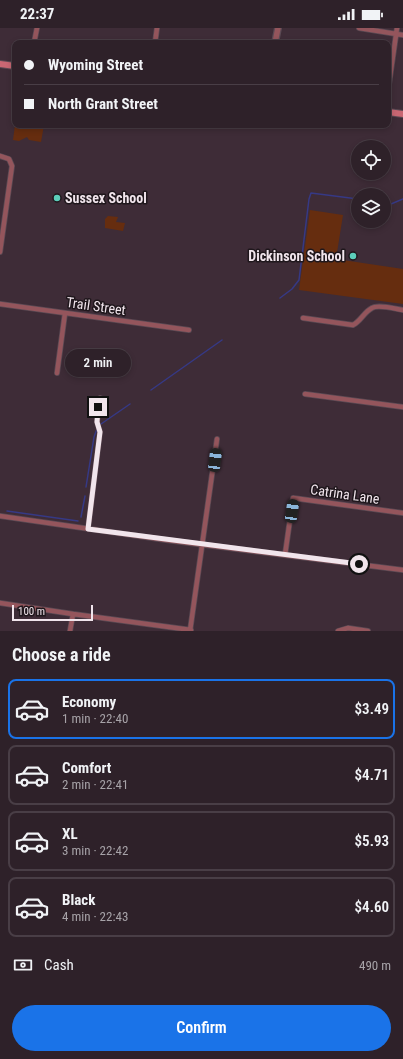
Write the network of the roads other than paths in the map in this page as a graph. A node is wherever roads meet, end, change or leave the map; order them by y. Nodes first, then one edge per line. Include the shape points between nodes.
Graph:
1 (37, 28) edge
2 (157, 28) edge
3 (278, 28) edge
4 (359, 28) edge
5 (397, 28) edge
6 (397, 34) junction
7 (403, 35) edge
8 (35, 40) edge
9 (155, 40) edge
10 (276, 40) edge
11 (0, 64) edge
12 (12, 66) edge
13 (391, 72) edge
14 (391, 112) edge
15 (403, 114) edge
16 (0, 156) edge
17 (0, 252) edge
18 (0, 304) edge
19 (403, 310) edge
20 (65, 313) junction
21 (303, 318) dead end
22 (189, 330) dead end
23 (57, 373) dead end
24 (306, 394) dead end
25 (100, 398) dead end
26 (403, 407) edge
27 (217, 439) dead end
28 (403, 513) edge
29 (0, 516) edge
30 (88, 529) junction
31 (203, 545) junction
32 (285, 555) junction
33 (403, 570) edge
34 (0, 603) edge
35 (72, 614) junction
36 (190, 630) edge
37 (70, 631) edge
38 (338, 631) edge
39 (368, 631) edge

1 - 8 street
2 - 9 street
3 - 10 street
4 - 6 street
5 - 6 street
6 - 7 street
6 - 13 street
11 - 12 main road
14 - 15 main road
16 - 17 street via 8,159 12,166
18 - 20 street, Trail Street
19 - 21 street via 378,306 372,308 353,325
20 - 22 street, Trail Street
20 - 23 street
24 - 26 street
25 - 30 street via 97,422 100,432
27 - 31 street
28 - 32 street, Catrina Lane via 293,498
29 - 30 street
30 - 31 street
31 - 32 street
31 - 36 street
32 - 33 street
34 - 35 street
35 - 36 street
35 - 37 street
38 - 39 street via 348,628

